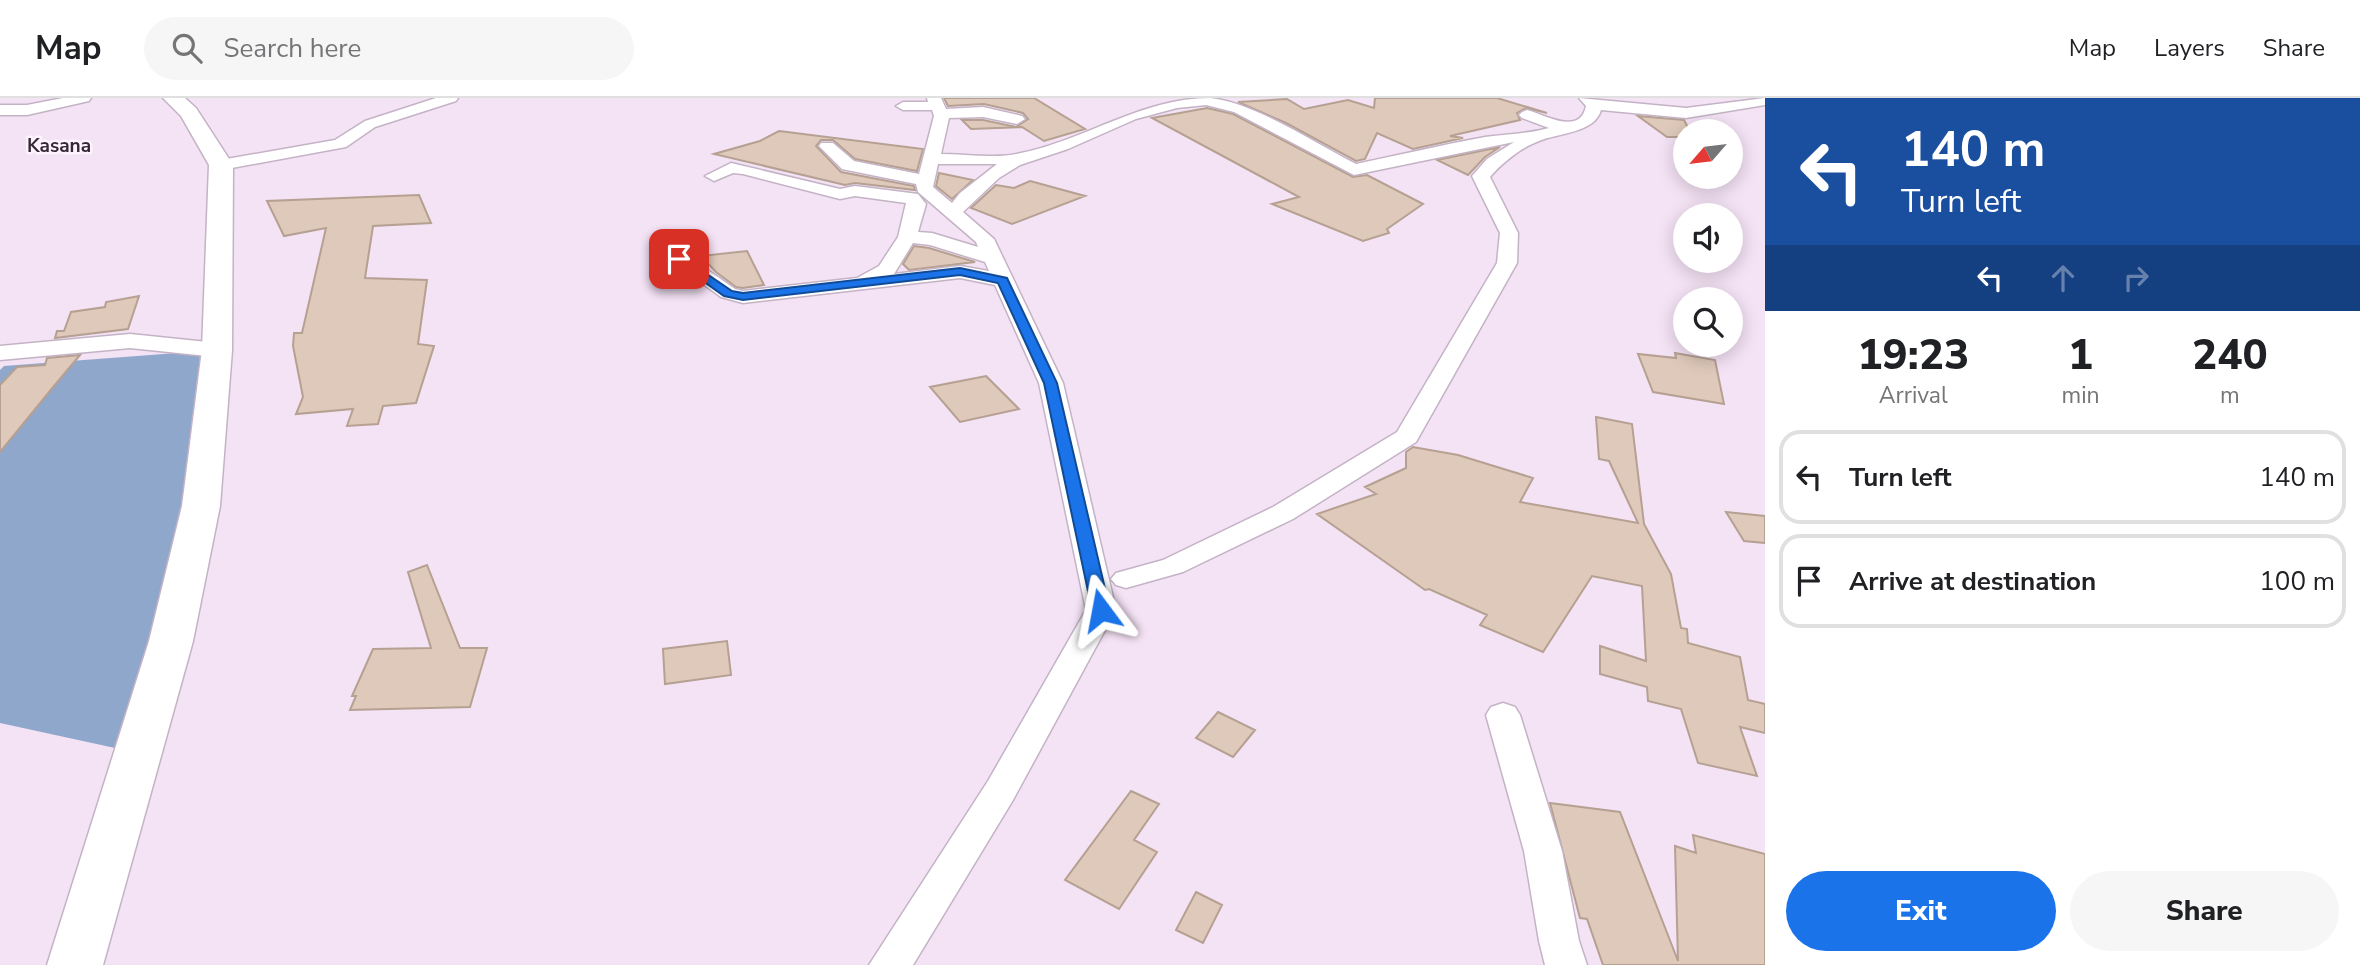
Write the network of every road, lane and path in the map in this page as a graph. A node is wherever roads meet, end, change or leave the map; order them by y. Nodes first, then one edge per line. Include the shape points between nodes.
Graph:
1 (84, 98) edge
2 (172, 98) edge
3 (451, 98) edge
4 (1590, 101) edge
5 (1765, 101) edge
6 (903, 106) dead end
7 (938, 106) edge
8 (0, 110) edge
9 (1020, 115) dead end
10 (1529, 129) junction
11 (808, 146) dead end
12 (1023, 159) junction
13 (221, 165) junction
14 (714, 176) dead end
15 (922, 182) junction
16 (953, 213) junction
17 (907, 237) junction
18 (679, 259) dead end
19 (998, 269) junction
20 (864, 282) junction
21 (217, 350) junction
22 (0, 353) edge
23 (1126, 579) dead end
24 (1503, 715) dead end
25 (75, 965) edge
26 (890, 965) edge
27 (1566, 965) edge

1 - 8 street via 27,110
2 - 13 main road via 189,112
3 - 13 street via 370,124 340,144
4 - 5 street via 1686,113
4 - 10 street via 1592,115 1583,123
6 - 7 street
7 - 9 street
7 - 15 street
10 - 12 street via 1514,137 1354,170 1238,109 1206,101 1154,108
10 - 23 street via 1481,176 1509,233 1507,263 1407,436 1283,513 1173,566
11 - 15 street via 830,148 848,165
12 - 15 street
12 - 16 street via 993,174
13 - 21 main road
14 - 15 street via 731,168 743,169 840,194
15 - 16 street
15 - 17 street via 912,198 917,204
16 - 19 street via 984,239
17 - 19 street via 932,239
17 - 20 street via 886,270
18 - 20 street via 728,293 743,297
19 - 20 street
19 - 26 street via 1051,383 1101,610 945,885
21 - 22 street via 130,341
21 - 25 main road via 201,506 171,640
24 - 27 street via 1543,851

